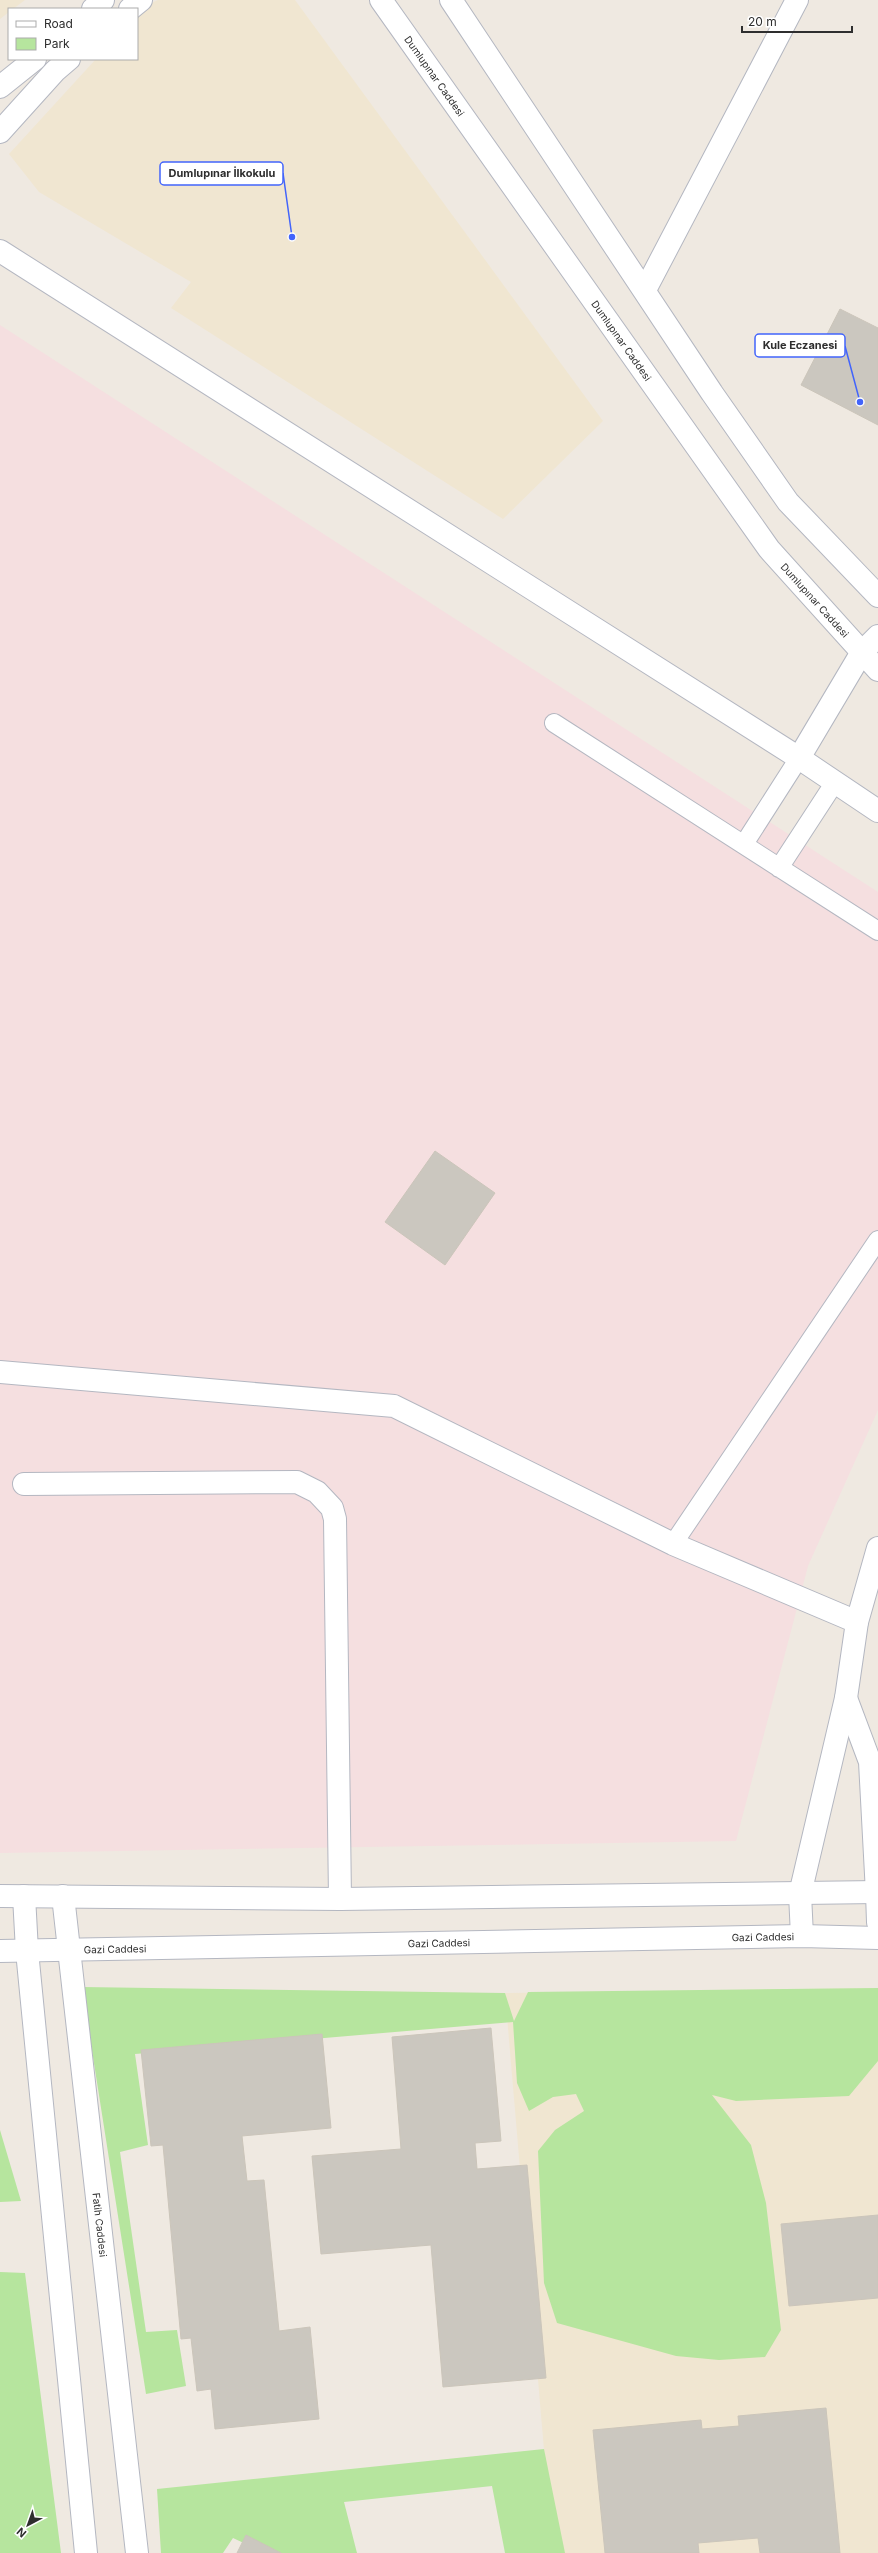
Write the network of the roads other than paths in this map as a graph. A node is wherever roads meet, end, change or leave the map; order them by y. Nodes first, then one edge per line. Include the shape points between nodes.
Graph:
1 (103, 0) edge
2 (141, 0) edge
3 (381, 0) edge
4 (451, 0) edge
5 (797, 0) edge
6 (94, 8) edge
7 (131, 8) edge
8 (34, 60) edge
9 (68, 60) edge
10 (0, 87) edge
11 (0, 132) edge
12 (0, 251) edge
13 (645, 290) junction
14 (878, 596) edge
15 (878, 636) edge
16 (862, 652) junction
17 (878, 670) edge
18 (554, 723) dead end
19 (799, 758) junction
20 (836, 782) junction
21 (878, 811) edge
22 (744, 844) junction
23 (779, 868) junction
24 (878, 931) edge
25 (878, 1240) edge
26 (0, 1372) edge
27 (24, 1484) dead end
28 (673, 1544) junction
29 (878, 1548) edge
30 (857, 1622) junction
31 (846, 1698) junction
32 (874, 1768) edge
33 (878, 1892) edge
34 (800, 1894) junction
35 (0, 1896) edge
36 (24, 1896) junction
37 (63, 1896) junction
38 (340, 1899) junction
39 (878, 1922) edge
40 (802, 1936) junction
41 (878, 1938) edge
42 (0, 1951) edge
43 (27, 1951) junction
44 (68, 1951) junction
45 (86, 2553) edge
46 (137, 2553) edge

1 - 6 street
2 - 7 street
3 - 16 street, Dumlupınar Caddesi via 769,549
4 - 13 street
5 - 13 street
8 - 10 street
9 - 11 street via 55,70
12 - 19 street
13 - 14 street via 712,393 788,502
15 - 16 street
16 - 17 street, Dumlupınar Caddesi
16 - 19 street
18 - 22 lane
19 - 20 street
19 - 22 lane
20 - 21 street
20 - 23 lane
22 - 23 lane
23 - 24 lane
25 - 28 lane
26 - 28 street via 394,1406
27 - 38 street via 297,1482 312,1489 325,1500 335,1519 338,1584
28 - 30 street
29 - 30 street
30 - 31 street
31 - 32 street
31 - 34 street
32 - 33 street
33 - 34 street
33 - 39 street
34 - 38 street
34 - 40 street
35 - 36 street
36 - 37 street
36 - 43 street
37 - 38 street
37 - 44 street, Fatih Caddesi
40 - 41 street, Gazi Caddesi
40 - 44 street, Gazi Caddesi
42 - 43 street, Gazi Caddesi
43 - 44 street, Gazi Caddesi
43 - 45 street
44 - 46 street, Fatih Caddesi

